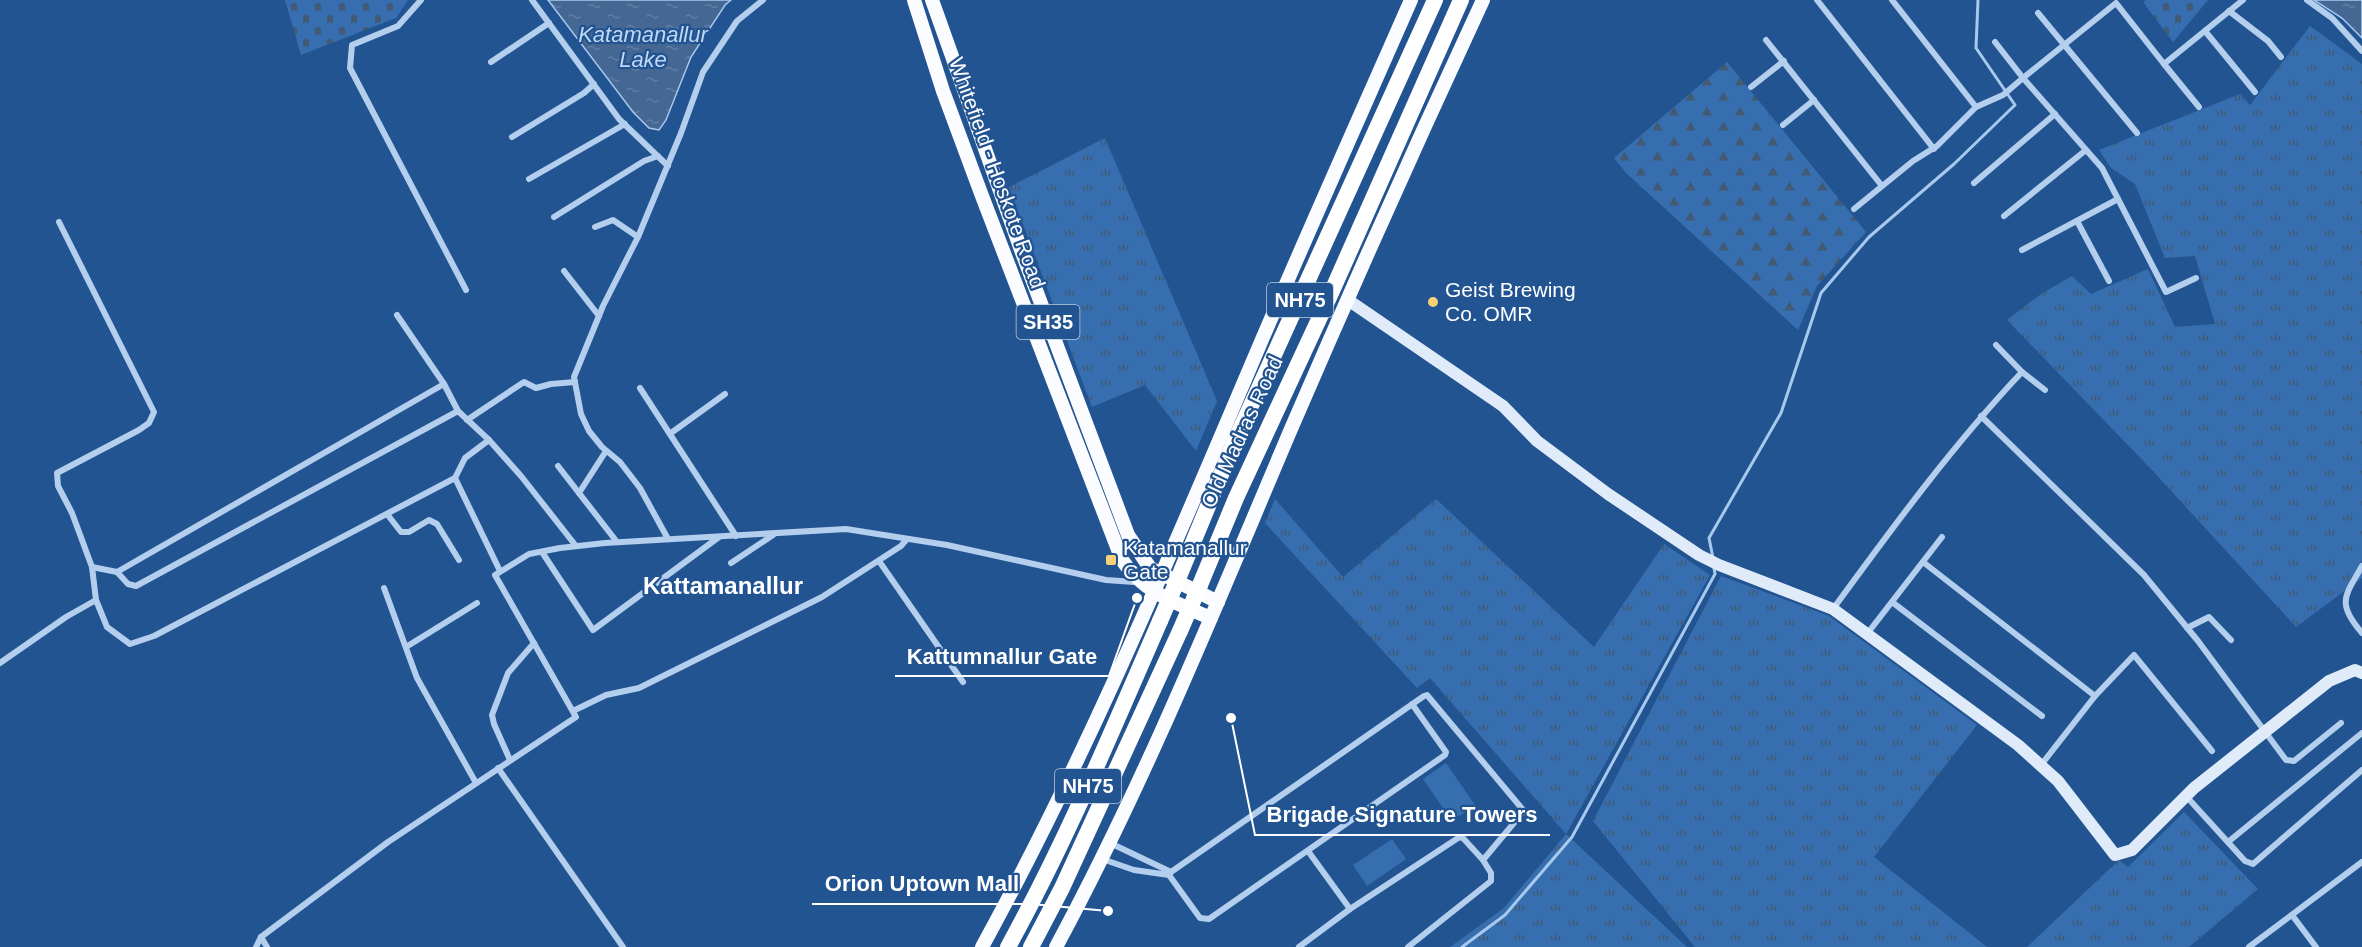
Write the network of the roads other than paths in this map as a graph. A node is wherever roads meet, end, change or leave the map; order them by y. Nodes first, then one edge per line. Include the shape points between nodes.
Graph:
1 (421, 0) edge
2 (532, 0) edge
3 (763, 0) edge
4 (914, 0) edge
5 (932, 0) edge
6 (1411, 0) edge
7 (1435, 0) edge
8 (1461, 0) edge
9 (1483, 0) edge
10 (1817, 0) edge
11 (1892, 0) edge
12 (2242, 0) edge
13 (2307, 0) edge
14 (2229, 11) junction
15 (2038, 13) dead end
16 (549, 23) junction
17 (2205, 31) junction
18 (1766, 40) dead end
19 (1995, 42) dead end
20 (2064, 45) junction
21 (2362, 51) edge
22 (2281, 57) dead end
23 (1784, 61) junction
24 (491, 62) dead end
25 (2164, 64) junction
26 (2023, 78) junction
27 (594, 84) junction
28 (1751, 87) dead end
29 (2255, 92) dead end
30 (1814, 100) junction
31 (1976, 107) junction
32 (2199, 107) dead end
33 (2055, 114) junction
34 (625, 124) junction
35 (1783, 124) dead end
36 (2137, 133) dead end
37 (512, 137) dead end
38 (1934, 148) junction
39 (2086, 150) junction
40 (658, 156) junction
41 (668, 166) junction
42 (529, 179) dead end
43 (1974, 183) dead end
44 (1882, 186) junction
45 (2118, 200) junction
46 (1854, 209) dead end
47 (2004, 216) dead end
48 (554, 217) dead end
49 (2077, 221) junction
50 (59, 222) dead end
51 (595, 227) dead end
52 (638, 237) junction
53 (2022, 250) dead end
54 (564, 271) dead end
55 (2196, 278) dead end
56 (2109, 281) dead end
57 (466, 290) dead end
58 (1348, 300) junction
59 (397, 315) dead end
60 (599, 316) junction
61 (1996, 345) dead end
62 (2022, 372) junction
63 (575, 382) junction
64 (444, 384) junction
65 (640, 388) dead end
66 (2044, 390) dead end
67 (725, 394) dead end
68 (458, 411) junction
69 (1981, 416) junction
70 (467, 420) junction
71 (671, 433) junction
72 (489, 440) junction
73 (606, 451) junction
74 (558, 466) dead end
75 (455, 478) junction
76 (579, 493) junction
77 (387, 514) junction
78 (775, 534) junction
79 (736, 536) junction
80 (719, 537) junction
81 (1942, 537) dead end
82 (668, 539) junction
83 (907, 539) junction
84 (617, 542) junction
85 (576, 546) junction
86 (542, 552) junction
87 (459, 560) dead end
88 (879, 561) junction
89 (1923, 562) junction
90 (731, 563) dead end
91 (2362, 566) edge
92 (92, 567) junction
93 (500, 571) junction
94 (117, 572) junction
95 (1163, 574) junction
96 (1137, 580) junction
97 (384, 588) dead end
98 (1154, 593) junction
99 (96, 600) junction
100 (1218, 602) junction
101 (1892, 602) junction
102 (477, 603) dead end
103 (1833, 609) junction
104 (1210, 618) junction
105 (2187, 628) junction
106 (2362, 633) edge
107 (1867, 634) junction
108 (2230, 640) dead end
109 (534, 643) junction
110 (406, 647) junction
111 (0, 663) edge
112 (2362, 674) edge
113 (963, 682) dead end
114 (2095, 696) junction
115 (1412, 704) junction
116 (573, 711) junction
117 (2043, 716) dead end
118 (2342, 723) dead end
119 (2264, 732) junction
120 (2362, 733) edge
121 (2212, 751) dead end
122 (510, 760) junction
123 (2041, 765) junction
124 (498, 768) junction
125 (2362, 770) edge
126 (476, 783) junction
127 (2185, 796) junction
128 (2228, 842) junction
129 (1110, 843) junction
130 (1308, 851) junction
131 (1102, 859) junction
132 (1483, 860) junction
133 (2362, 862) edge
134 (1170, 873) junction
135 (1350, 909) junction
136 (2292, 915) junction
137 (261, 937) junction
138 (256, 947) edge
139 (267, 947) edge
140 (623, 947) edge
141 (982, 947) edge
142 (1008, 947) edge
143 (1031, 947) edge
144 (1056, 947) edge
145 (1299, 947) edge
146 (1408, 947) edge
147 (2249, 947) edge
148 (2316, 947) edge

1 - 57 street via 398,26 352,45 350,68
2 - 16 street
3 - 41 street via 736,21 703,72
4 - 96 main road, Whitefield - Hoskote Road / SH35 via 947,101 1078,450 1122,560
5 - 95 main road, Whitefield - Hoskote Road / SH35 via 1128,535
6 - 95 main road, Old Madras Road
7 - 95 highway, NH75 via 1234,443
8 - 143 highway, Old Madras Road / NH75, bridge via 1180,631
9 - 58 main road
10 - 38 street
11 - 31 street
12 - 14 street
13 - 21 street via 2332,18
14 - 17 street
14 - 22 street via 2268,41
15 - 20 street
16 - 24 street
16 - 27 street
17 - 25 street
17 - 29 street
18 - 23 street
19 - 26 street
20 - 25 street via 2116,3
20 - 26 street
20 - 36 street
23 - 28 street
23 - 30 street
25 - 32 street
26 - 31 street via 2002,95
26 - 33 street
27 - 34 street
27 - 37 street
30 - 35 street
30 - 44 street
31 - 38 street
33 - 39 street
33 - 43 street
34 - 40 street
34 - 42 street
38 - 44 street
39 - 45 street via 2102,168
39 - 47 street
40 - 41 street
40 - 48 street
41 - 52 street
44 - 46 street
45 - 49 street
45 - 55 street via 2166,292
49 - 53 street
49 - 56 street
50 - 92 street via 154,412 149,423 57,473 58,486
51 - 52 street via 613,220
52 - 60 street
54 - 60 street
58 - 100 main road
58 - 103 main road via 1503,406 1537,441 1699,555
59 - 64 street
60 - 63 street
61 - 62 street
62 - 66 street
62 - 69 street
63 - 70 street via 536,388 524,382
63 - 73 street via 581,414
64 - 68 street
64 - 94 street
65 - 71 street
67 - 71 street
68 - 70 street
68 - 94 street via 136,586 128,584
69 - 103 street via 1911,502
69 - 105 street via 2144,574
70 - 72 street
71 - 79 street
72 - 75 street via 465,458
72 - 85 street
73 - 76 street
73 - 82 street via 640,488
74 - 76 street
75 - 77 street
75 - 93 street
76 - 84 street
77 - 87 street via 400,532 409,532 429,520 437,524
77 - 99 street via 154,636 130,644 107,627
78 - 79 street
78 - 83 street via 846,529
78 - 90 street
79 - 80 street
80 - 82 street
80 - 86 street via 593,630
81 - 89 street
82 - 84 street
83 - 88 street
83 - 96 street via 1106,580
84 - 85 street
85 - 86 street
86 - 93 street via 529,554
88 - 113 street
88 - 116 street via 822,597 676,670 639,688 606,695
89 - 101 street
89 - 114 street
91 - 106 street via 2344,604
92 - 94 street
92 - 99 street
93 - 109 street via 495,575
95 - 96 street
95 - 98 main road, Old Madras Road
95 - 100 main road
95 - 142 highway, NH75, bridge via 1160,621 1075,814
96 - 98 main road, Whitefield - Hoskote Road / SH35
97 - 110 street
98 - 104 main road, Whitefield - Hoskote Road / SH35
98 - 141 main road, Old Madras Road via 1065,787
99 - 111 street
100 - 104 main road
101 - 107 street
101 - 117 street
102 - 110 street
103 - 107 main road
104 - 129 main road
105 - 108 street via 2209,617
105 - 119 street
107 - 123 main road via 1989,722
109 - 116 street
109 - 122 street via 508,673 492,715
110 - 126 street via 417,678
112 - 119 main road via 2355,670 2329,681
114 - 121 street via 2134,655
114 - 123 street
115 - 130 street via 1445,755
115 - 132 street via 1427,695 1524,811
115 - 134 street
116 - 122 street via 576,717
118 - 119 street via 2289,762
119 - 127 main road
120 - 128 street
122 - 124 street
123 - 127 main road via 2115,855 2132,850
124 - 126 street
124 - 140 street
125 - 128 street via 2253,864 2245,861
126 - 137 street via 388,842
127 - 128 street
129 - 131 main road
129 - 134 street
130 - 134 street via 1209,919 1200,918
130 - 135 street
131 - 134 street via 1134,870
131 - 144 main road
132 - 135 street via 1462,837 1458,838
132 - 146 street via 1491,881
133 - 136 street
135 - 145 street
136 - 147 street
136 - 148 street
137 - 138 street
137 - 139 street

